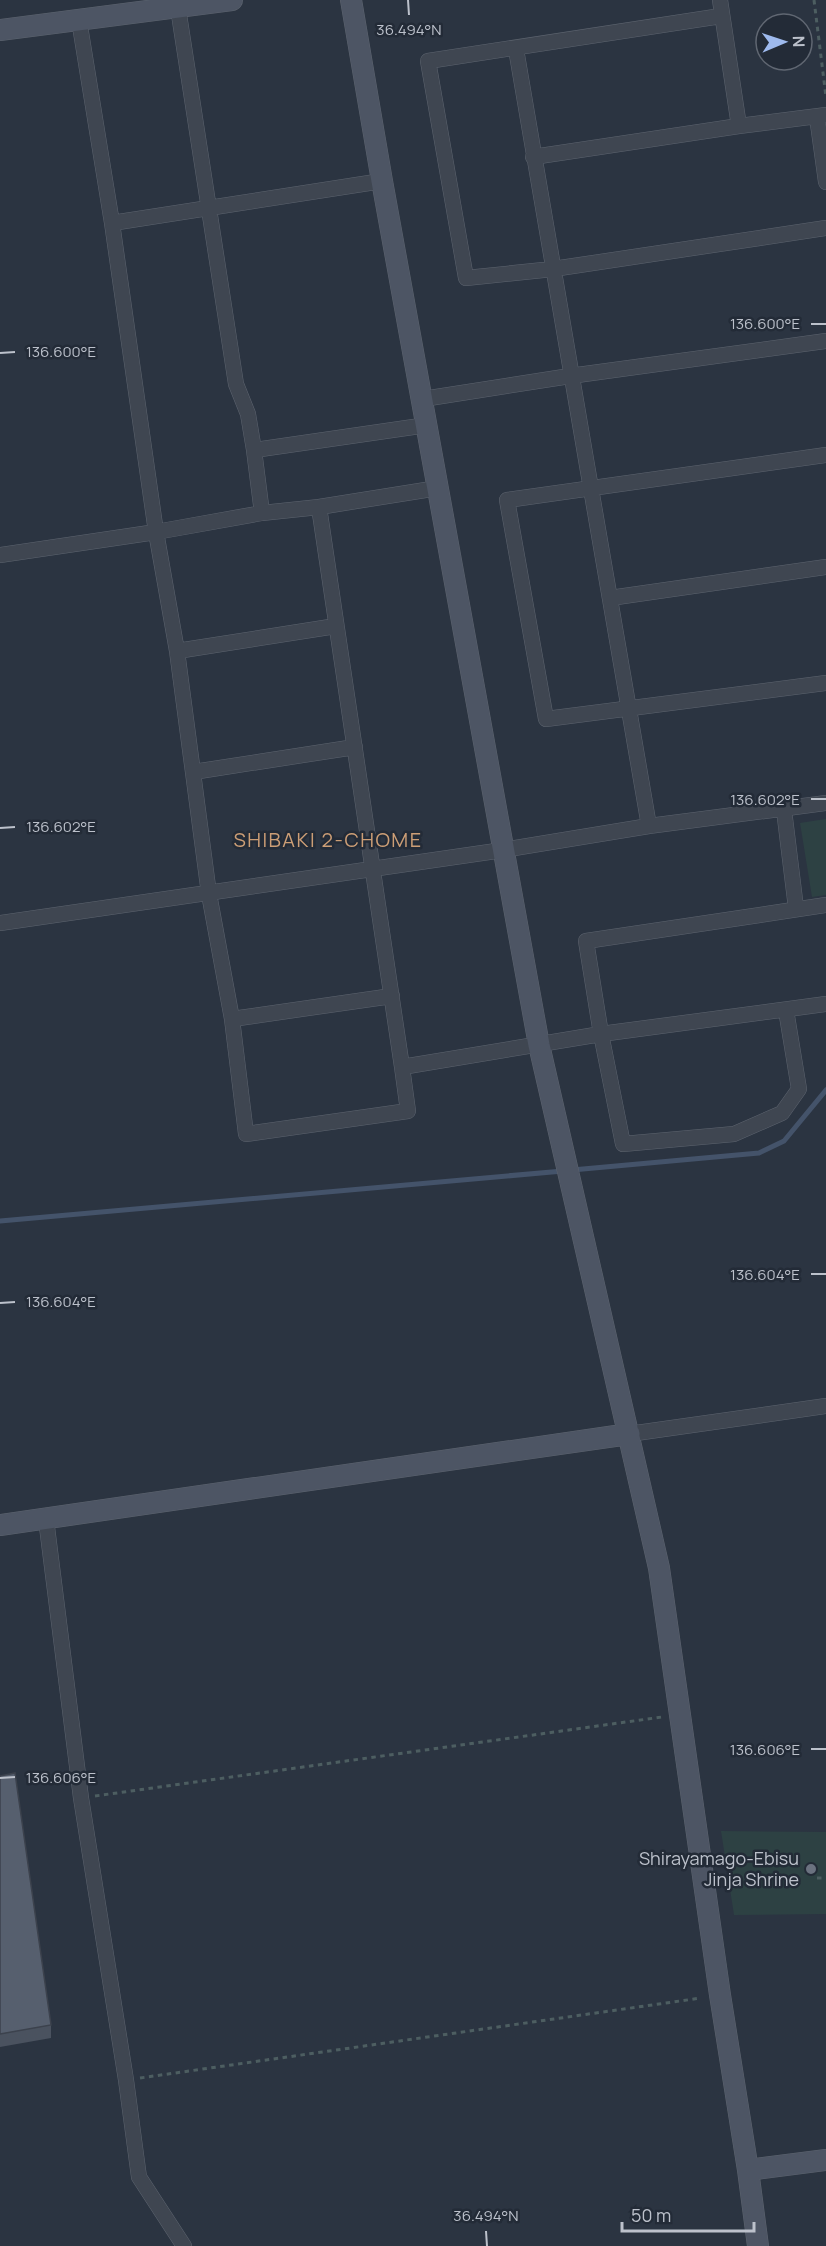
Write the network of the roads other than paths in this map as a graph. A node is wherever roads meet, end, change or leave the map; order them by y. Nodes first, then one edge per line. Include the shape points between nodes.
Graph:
1 (232, 0) edge
2 (351, 0) edge
3 (720, 0) edge
4 (178, 8) junction
5 (722, 16) junction
6 (79, 20) junction
7 (0, 30) edge
8 (516, 49) junction
9 (821, 116) edge
10 (739, 126) junction
11 (533, 157) junction
12 (382, 181) junction
13 (826, 182) edge
14 (209, 208) junction
15 (112, 223) junction
16 (826, 228) edge
17 (553, 269) junction
18 (826, 341) edge
19 (570, 376) junction
20 (423, 399) junction
21 (427, 425) junction
22 (254, 450) junction
23 (826, 455) edge
24 (438, 488) junction
25 (591, 488) junction
26 (319, 507) junction
27 (262, 513) junction
28 (156, 532) junction
29 (0, 555) edge
30 (826, 567) edge
31 (610, 598) junction
32 (336, 626) junction
33 (177, 651) junction
34 (826, 683) edge
35 (630, 709) junction
36 (355, 747) junction
37 (193, 772) junction
38 (826, 803) edge
39 (784, 810) junction
40 (650, 826) junction
41 (503, 850) junction
42 (374, 869) junction
43 (209, 894) junction
44 (826, 905) edge
45 (796, 908) junction
46 (0, 923) edge
47 (392, 996) junction
48 (826, 1004) edge
49 (786, 1010) junction
50 (232, 1019) junction
51 (601, 1034) junction
52 (539, 1045) junction
53 (402, 1067) junction
54 (826, 1406) edge
55 (629, 1434) junction
56 (46, 1519) junction
57 (0, 1525) edge
58 (826, 2160) edge
59 (748, 2170) junction
60 (184, 2246) edge
61 (758, 2246) edge

1 - 4 street
2 - 12 street
3 - 5 street
4 - 6 street
4 - 14 street
5 - 8 street
5 - 10 street
6 - 7 street
6 - 15 street
8 - 11 street
8 - 17 street via 428,61 466,278
9 - 10 street
9 - 13 street
10 - 11 street
11 - 17 street
12 - 14 street
12 - 20 street
14 - 15 street
14 - 22 street via 236,384 248,414
15 - 28 street
16 - 17 street
17 - 19 street
18 - 19 street
19 - 20 street
19 - 25 street
20 - 21 street
21 - 22 street
21 - 24 street
22 - 27 street
23 - 25 street
24 - 26 street
24 - 41 street
25 - 31 street
25 - 35 street via 507,500 546,719
26 - 27 street
26 - 32 street
27 - 28 street
28 - 29 street
28 - 33 street
30 - 31 street
31 - 35 street
32 - 33 street
32 - 36 street
33 - 37 street
34 - 35 street
35 - 40 street
36 - 37 street
36 - 42 street
37 - 43 street
38 - 39 street
39 - 40 street
39 - 45 street
40 - 41 street
41 - 42 street
41 - 52 street
42 - 43 street
42 - 47 street
43 - 46 street
43 - 50 street
44 - 45 street
45 - 51 street via 586,941
47 - 50 street
47 - 53 street
48 - 49 street
49 - 51 street
49 - 51 street via 799,1089 782,1113 734,1134 623,1144
50 - 53 street via 246,1134 408,1111
51 - 52 street
52 - 53 street
52 - 55 street
54 - 55 street
55 - 56 street
55 - 59 street via 659,1568
56 - 57 street
56 - 60 street via 81,1798 139,2177
58 - 59 street
59 - 61 street

